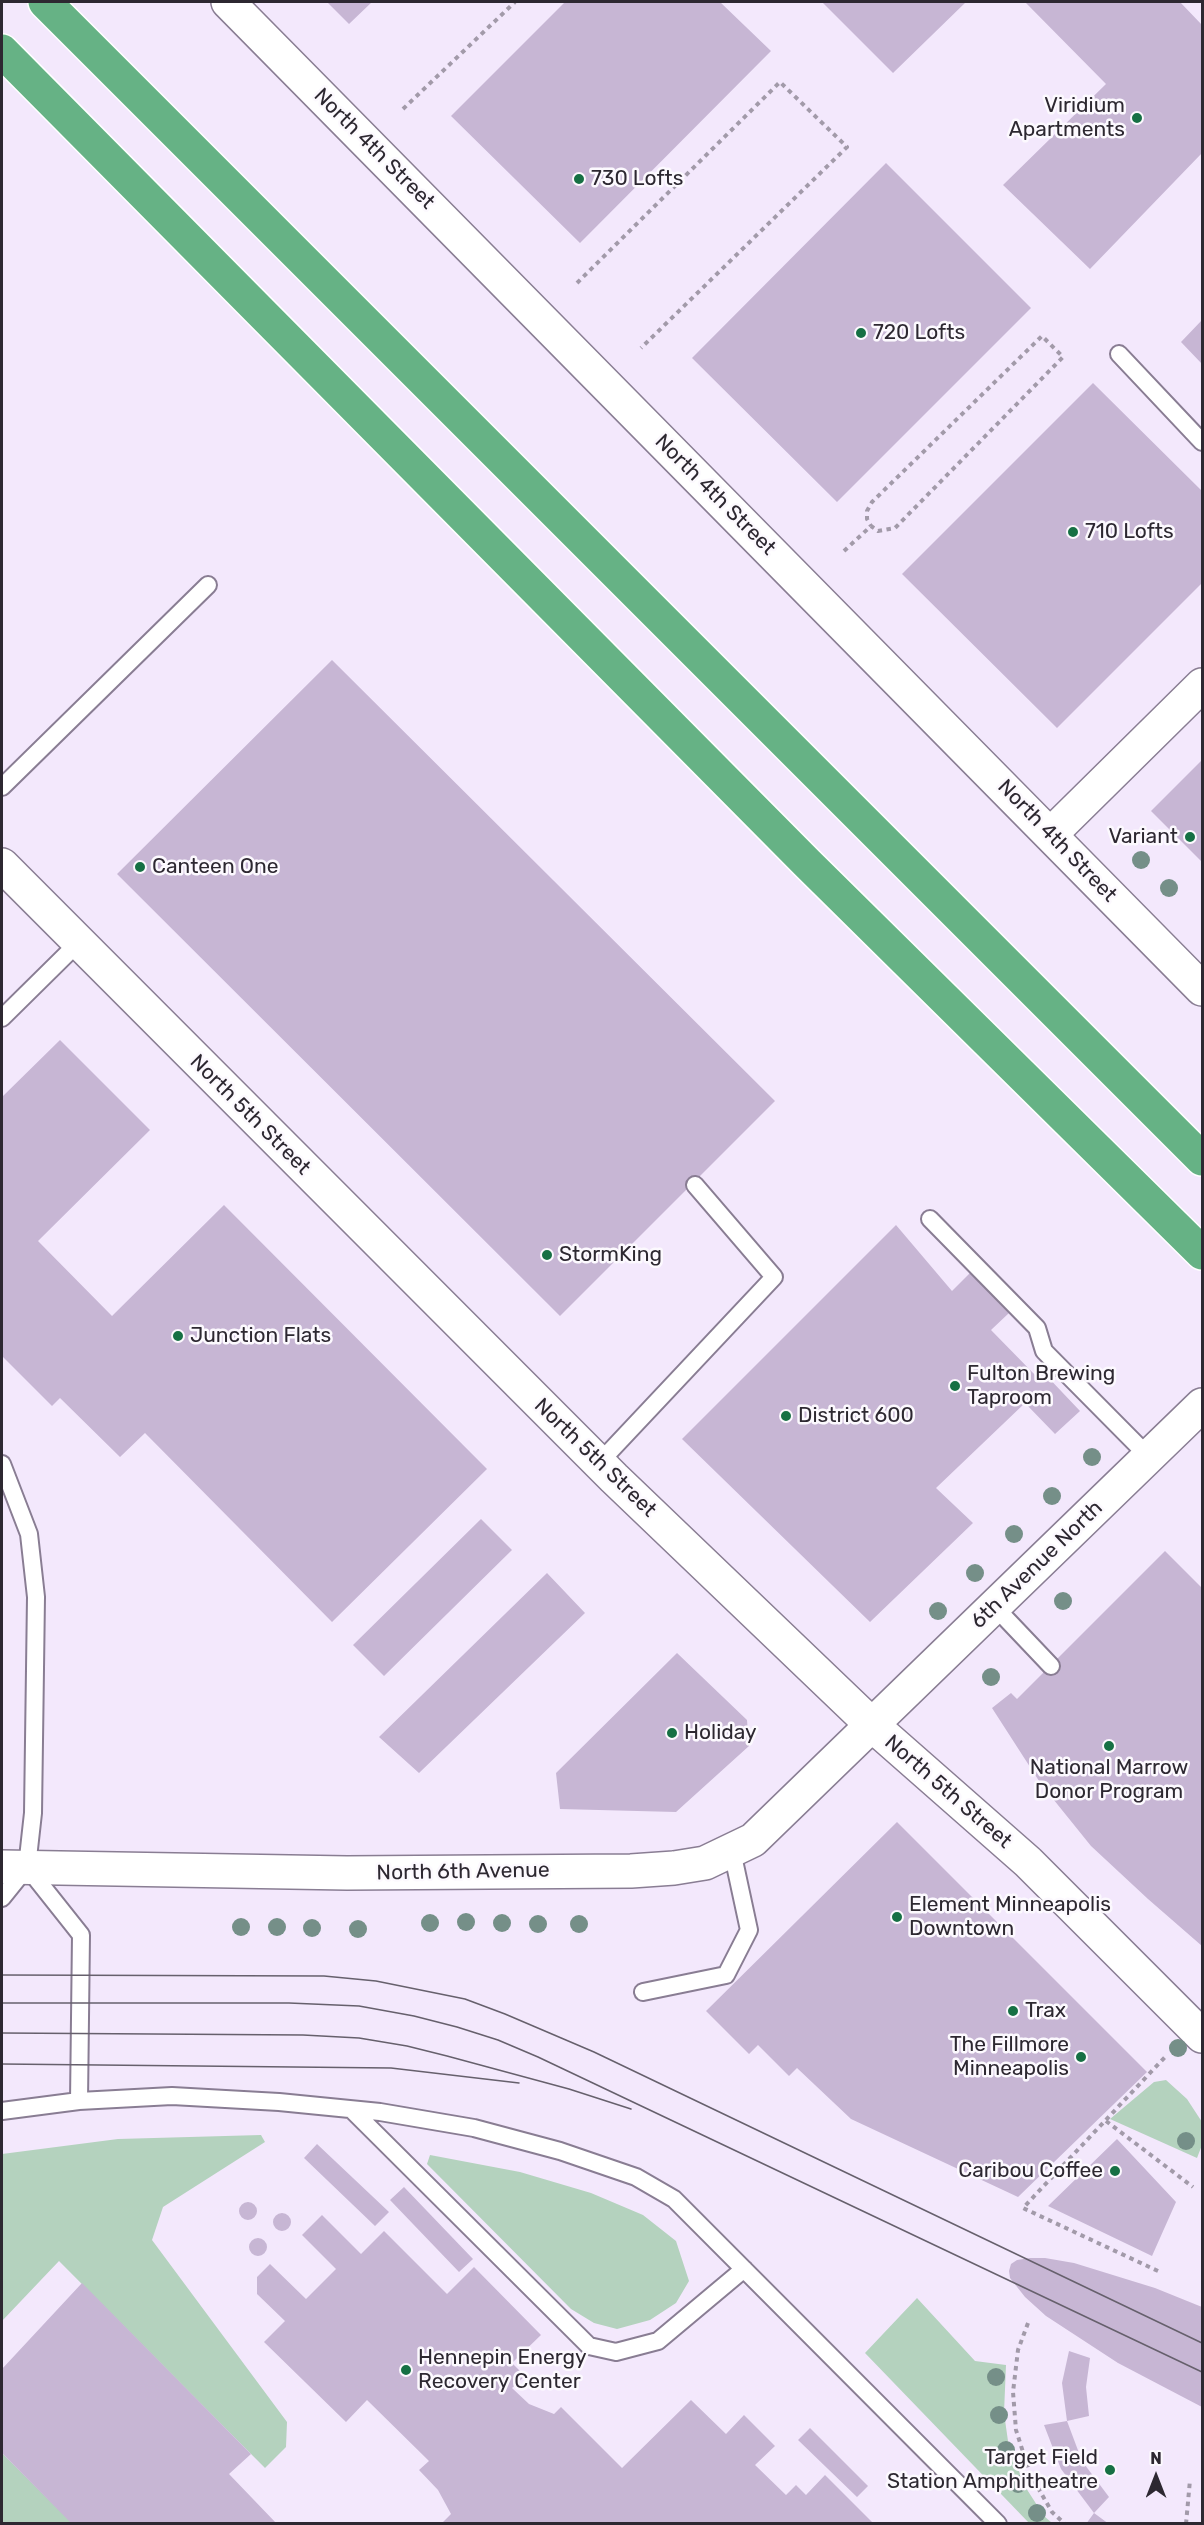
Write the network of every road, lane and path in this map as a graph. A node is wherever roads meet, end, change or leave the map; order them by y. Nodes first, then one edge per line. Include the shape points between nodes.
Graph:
1 (45, 2) edge
2 (228, 2) edge
3 (515, 2) edge
4 (2, 51) edge
5 (403, 109) dead end
6 (577, 283) dead end
7 (641, 348) dead end
8 (1119, 354) dead end
9 (1203, 442) edge
10 (871, 526) junction
11 (843, 551) dead end
12 (208, 585) dead end
13 (1203, 685) edge
14 (2, 787) edge
15 (1051, 834) junction
16 (2, 865) edge
17 (78, 943) junction
18 (1203, 989) edge
19 (2, 1018) edge
20 (1203, 1160) edge
21 (695, 1185) dead end
22 (930, 1219) dead end
23 (1203, 1253) edge
24 (1203, 1405) edge
25 (1149, 1457) junction
26 (599, 1463) junction
27 (2, 1464) edge
28 (994, 1606) junction
29 (1051, 1666) dead end
30 (872, 1724) junction
31 (732, 1851) junction
32 (14, 1867) edge
33 (2, 1898) edge
34 (643, 1992) dead end
35 (1203, 2036) edge
36 (1166, 2056) dead end
37 (79, 2101) junction
38 (352, 2110) junction
39 (2, 2111) edge
40 (1106, 2121) junction
41 (1193, 2187) dead end
42 (744, 2270) junction
43 (1158, 2271) dead end
44 (1028, 2323) dead end
45 (1190, 2480) dead end
46 (998, 2523) edge
47 (1065, 2523) edge
48 (1186, 2523) edge

1 - 20 highway
2 - 15 street, North 4th Street
3 - 5 path
4 - 23 highway via 807,864
6 - 7 path via 780,82 847,147
8 - 9 lane
10 - 10 path via 879,531 895,528 1063,357 1042,336 872,502 867,511
10 - 11 path
12 - 14 lane
13 - 15 street
15 - 18 street, North 4th Street
16 - 17 street, North 5th Street
17 - 19 lane
17 - 26 street, North 5th Street
21 - 26 lane via 774,1277
22 - 25 lane via 1036,1328 1044,1351
24 - 25 street, 6th Avenue North
25 - 28 street, 6th Avenue North
26 - 30 street, North 5th Street
27 - 32 lane via 29,1534 36,1597 34,1800
28 - 29 lane
28 - 30 street, 6th Avenue North
30 - 31 street, North 6th Avenue via 753,1840
30 - 35 street, North 5th Street via 1028,1862
31 - 32 street, North 6th Avenue via 705,1863 631,1871 347,1873
31 - 34 lane via 749,1930 726,1975
32 - 33 lane
32 - 37 lane via 81,1935
36 - 40 path
37 - 38 lane via 172,2096
37 - 39 lane
38 - 42 lane via 474,2128 636,2177 674,2199
38 - 42 lane via 589,2346 616,2352 658,2341
40 - 41 path
40 - 43 path via 1023,2208
42 - 46 lane
44 - 47 path via 1018,2350 1013,2392 1016,2430 1030,2474 1052,2512
45 - 48 path

